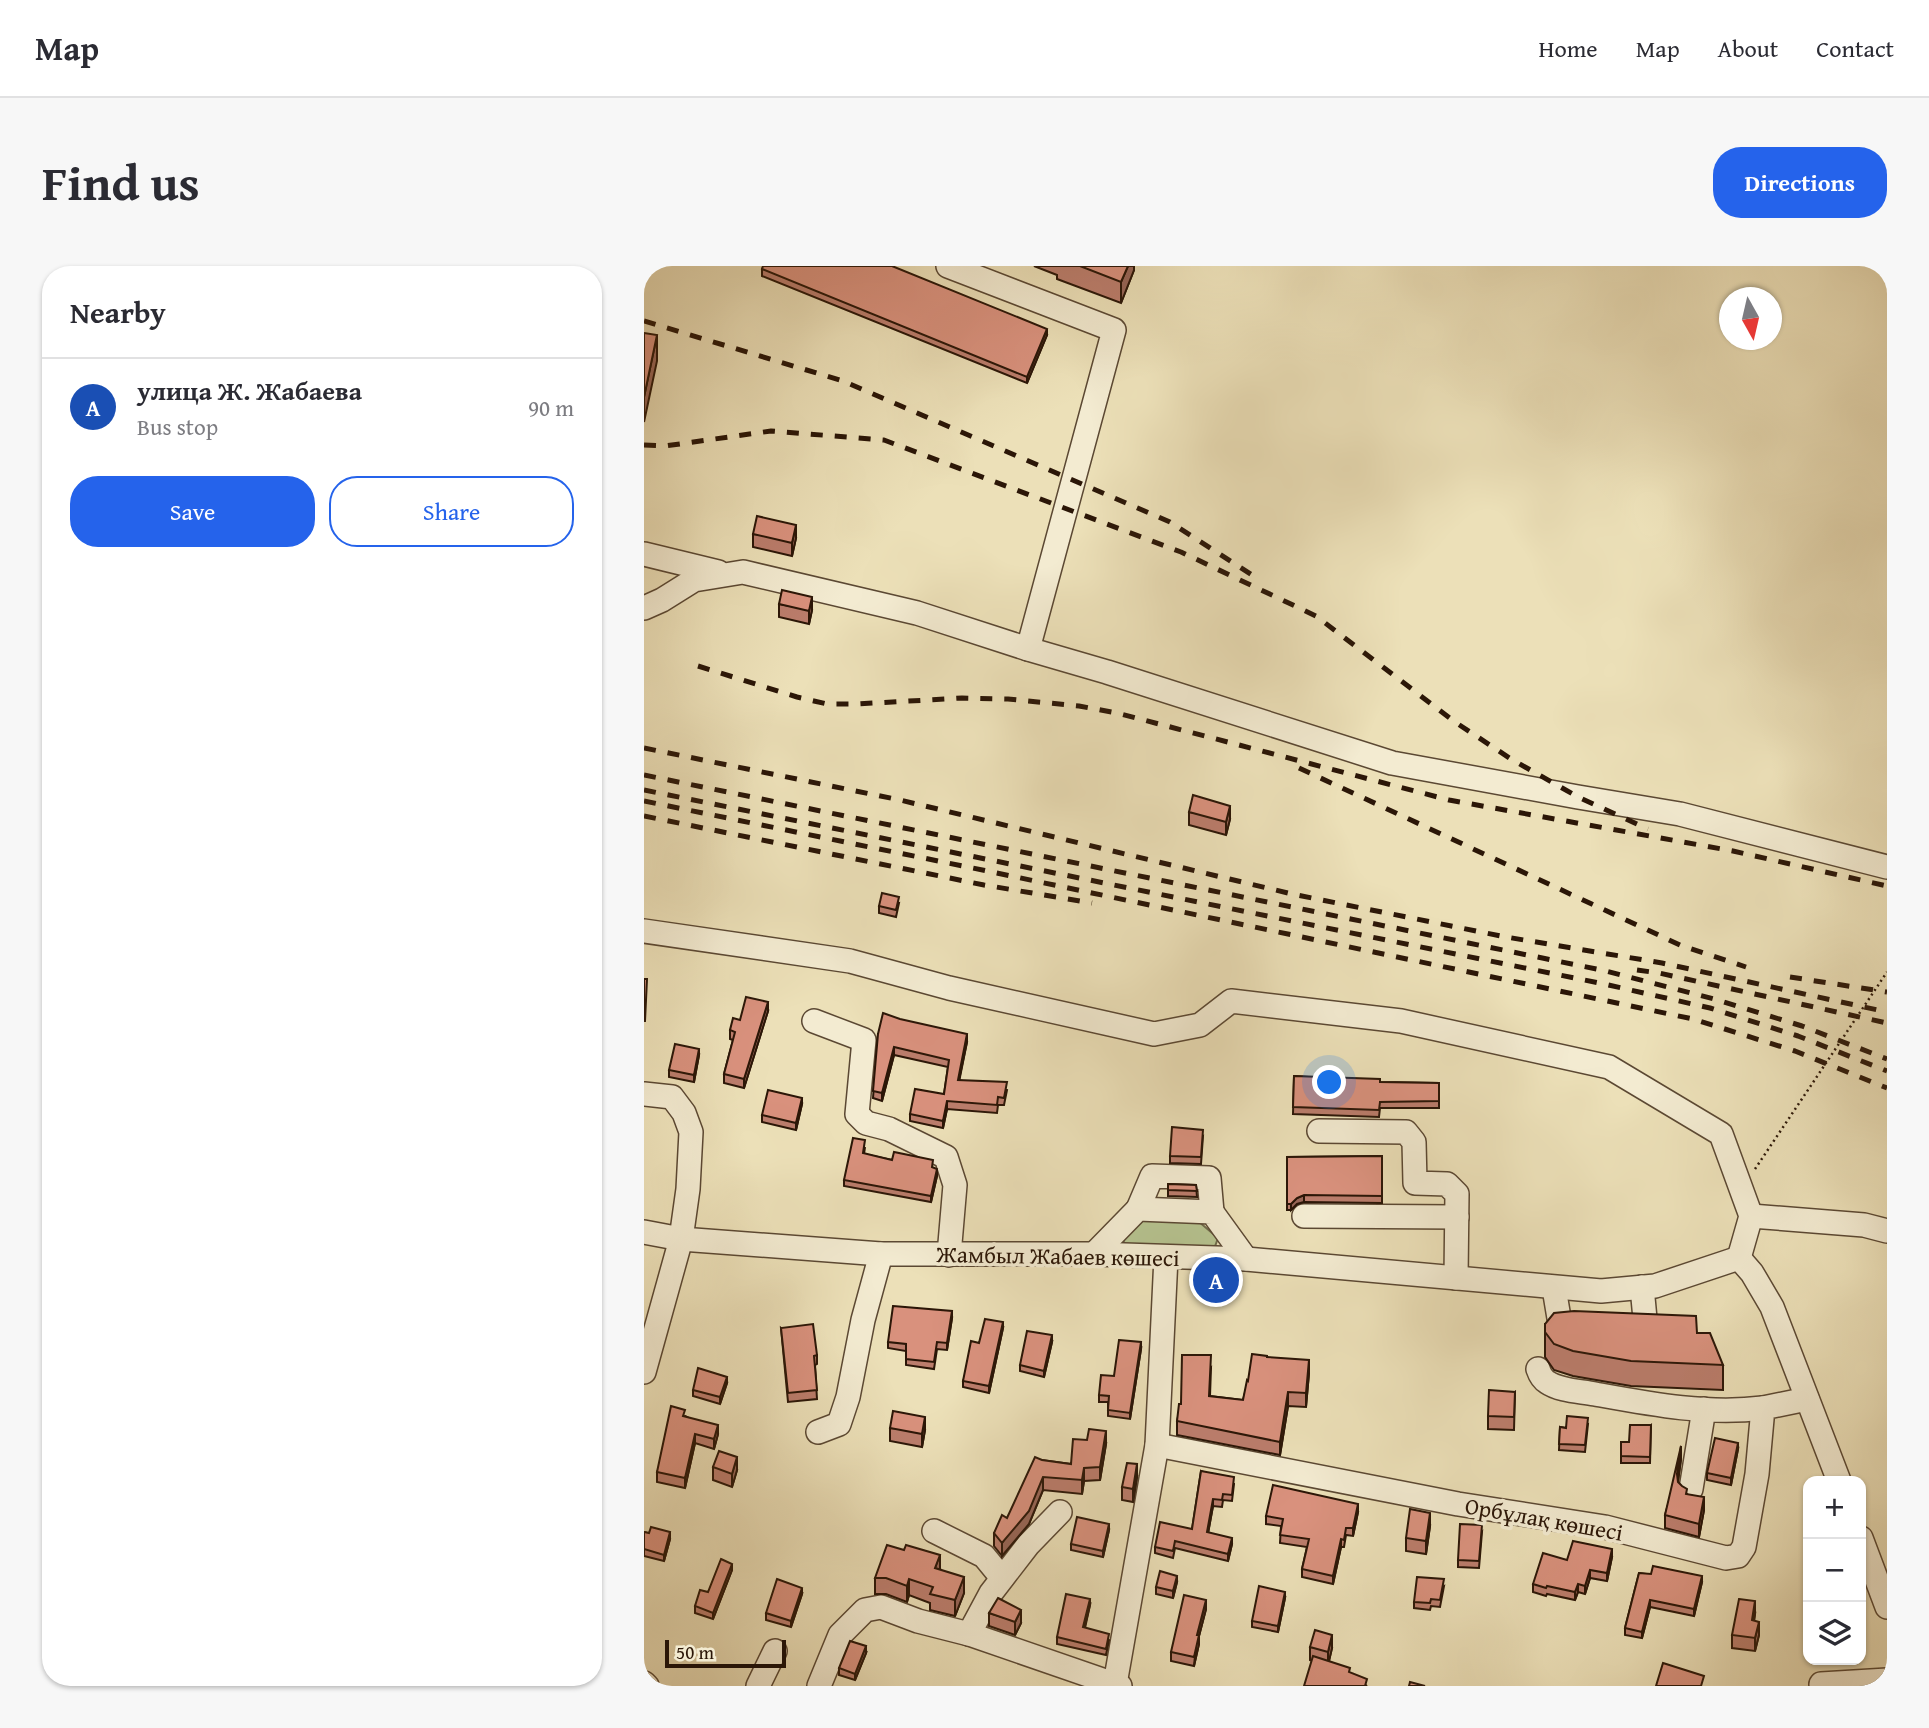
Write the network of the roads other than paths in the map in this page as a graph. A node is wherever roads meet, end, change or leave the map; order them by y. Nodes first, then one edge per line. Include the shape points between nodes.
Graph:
1 (948, 266) edge
2 (644, 554) edge
3 (728, 575) junction
4 (644, 608) edge
5 (1028, 649) junction
6 (1887, 867) edge
7 (644, 931) edge
8 (814, 1021) dead end
9 (644, 1094) edge
10 (1319, 1130) dead end
11 (1138, 1209) junction
12 (1212, 1212) junction
13 (1304, 1216) dead end
14 (1751, 1216) junction
15 (1457, 1217) junction
16 (1887, 1231) edge
17 (644, 1232) edge
18 (681, 1239) junction
19 (881, 1254) junction
20 (1094, 1254) junction
21 (949, 1255) junction
22 (1166, 1257) junction
23 (1246, 1258) junction
24 (1730, 1260) junction
25 (1456, 1278) junction
26 (1642, 1287) junction
27 (1554, 1288) junction
28 (1559, 1318) edge
29 (1645, 1319) edge
30 (1538, 1369) dead end
31 (644, 1372) edge
32 (1807, 1399) junction
33 (1763, 1408) junction
34 (1704, 1409) junction
35 (818, 1432) dead end
36 (1157, 1445) junction
37 (1837, 1476) edge
38 (1691, 1489) dead end
39 (1060, 1512) dead end
40 (934, 1531) dead end
41 (1861, 1539) edge
42 (1002, 1578) junction
43 (1884, 1593) edge
44 (969, 1634) junction
45 (775, 1651) dead end
46 (1887, 1680) edge
47 (1821, 1684) dead end
48 (1117, 1685) edge
49 (758, 1686) edge
50 (819, 1686) edge

1 - 5 street via 1114,330
2 - 3 street
3 - 4 street via 694,580
3 - 5 street via 743,572 917,613
5 - 6 street via 1392,763 1680,814
7 - 14 street via 850,961 1154,1034 1200,1025 1231,1001 1401,1021 1609,1067 1721,1134
8 - 21 street via 864,1040 856,1114 866,1123 946,1157 955,1185
9 - 18 street via 672,1097 691,1132
10 - 15 street via 1406,1132 1414,1142 1415,1183 1447,1184 1457,1194
11 - 12 street
11 - 12 street via 1152,1176 1209,1178
11 - 20 street
12 - 23 street
13 - 15 street
14 - 16 street
14 - 24 street
15 - 25 street
17 - 18 street, Жамбыл Жабаев көшесі
18 - 19 street, Жамбыл Жабаев көшесі
18 - 31 street
19 - 21 street, Жамбыл Жабаев көшесі
19 - 35 street via 839,1424
20 - 21 street, Жамбыл Жабаев көшесі
20 - 22 street, Жамбыл Жабаев көшесі
22 - 23 street, Жамбыл Жабаев көшесі
22 - 36 street
23 - 25 street, Жамбыл Жабаев көшесі
24 - 26 street, Жамбыл Жабаев көшесі
24 - 32 street via 1752,1273 1772,1307
25 - 27 street, Жамбыл Жабаев көшесі
26 - 27 street, Жамбыл Жабаев көшесі via 1601,1291
26 - 29 street
27 - 28 street
30 - 34 street via 1547,1383 1563,1388
32 - 33 street
32 - 37 street
33 - 34 street
33 - 36 street, Орбұлақ көшесі via 1744,1547 1738,1556 1726,1558 1605,1527 1458,1504
34 - 38 street
36 - 48 street
39 - 42 street
40 - 42 street via 984,1556
41 - 43 street
42 - 44 street
44 - 48 street
44 - 50 street via 881,1607 865,1610 840,1635
45 - 49 street
46 - 47 street

